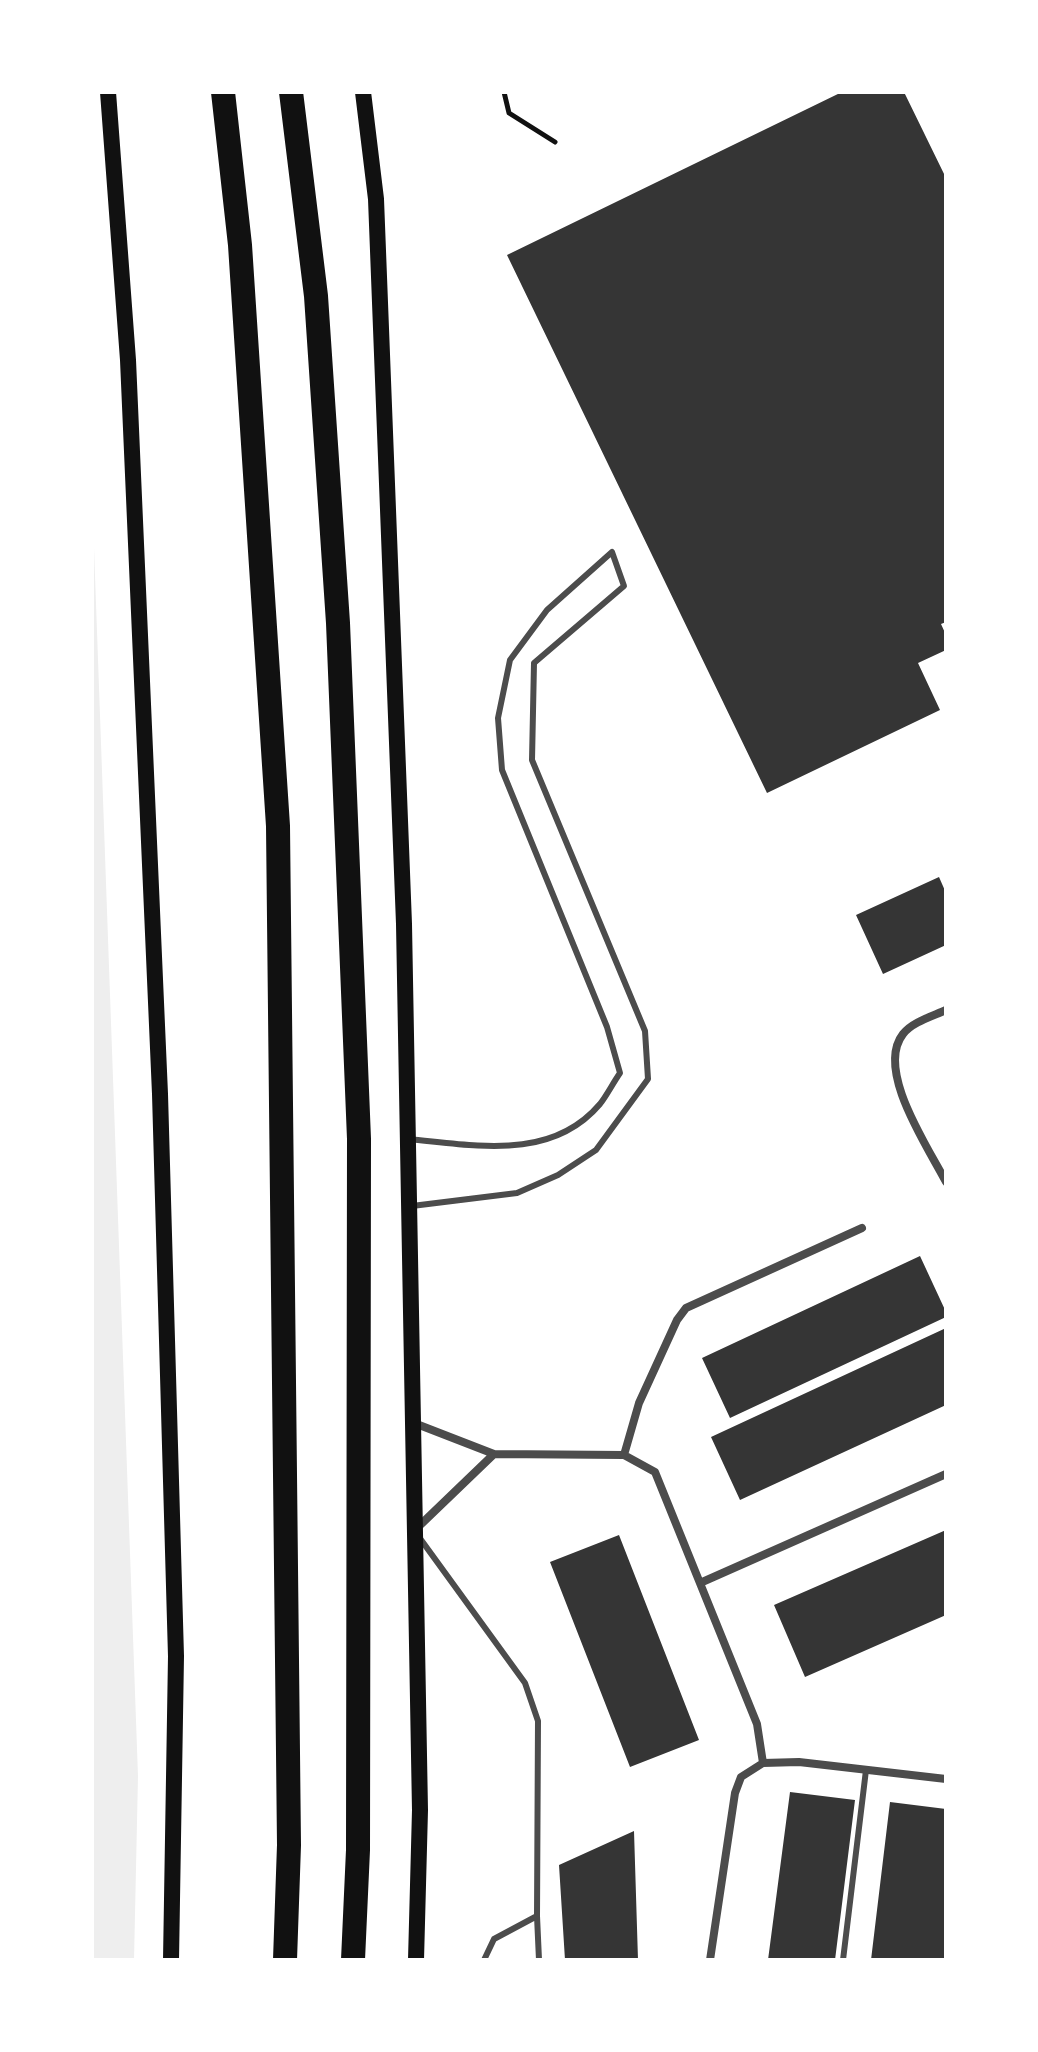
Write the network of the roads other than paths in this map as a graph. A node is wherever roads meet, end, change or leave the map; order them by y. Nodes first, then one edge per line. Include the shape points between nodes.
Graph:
1 (108, 92) edge
2 (223, 92) edge
3 (291, 92) edge
4 (363, 92) edge
5 (946, 1010) edge
6 (408, 1139) junction
7 (946, 1182) edge
8 (409, 1206) junction
9 (862, 1228) dead end
10 (413, 1423) junction
11 (494, 1454) junction
12 (624, 1455) junction
13 (946, 1474) edge
14 (415, 1531) junction
15 (700, 1583) junction
16 (763, 1763) junction
17 (866, 1770) junction
18 (946, 1779) edge
19 (537, 1916) junction
20 (171, 1960) edge
21 (285, 1960) edge
22 (353, 1960) edge
23 (416, 1960) edge
24 (484, 1960) edge
25 (539, 1960) edge
26 (710, 1960) edge
27 (843, 1960) edge

1 - 20 main road via 128,360 160,1094 176,1656
2 - 21 highway via 240,245 278,826 289,1845
3 - 22 highway via 316,296 338,623 359,1139 358,1850
4 - 6 main road via 376,199
5 - 7 street via 903,1033 894,1055 902,1095
6 - 8 main road
6 - 8 lane via 501,1147 541,1142 576,1126 600,1104 620,1073 607,1027 502,770 498,718 510,660 547,610 612,552 624,586 534,663 532,760 645,1031 648,1079 596,1150 558,1175 517,1193
8 - 10 main road
9 - 12 street via 686,1308 639,1403
10 - 11 street
10 - 14 main road
11 - 12 street
11 - 14 street
12 - 15 street via 655,1472
13 - 15 street
14 - 19 lane via 525,1683 538,1721
14 - 23 main road via 420,1810
15 - 16 street via 757,1724
16 - 17 street
16 - 26 street via 741,1777 735,1793
17 - 18 street
17 - 27 lane
19 - 24 lane via 494,1939
19 - 25 lane

